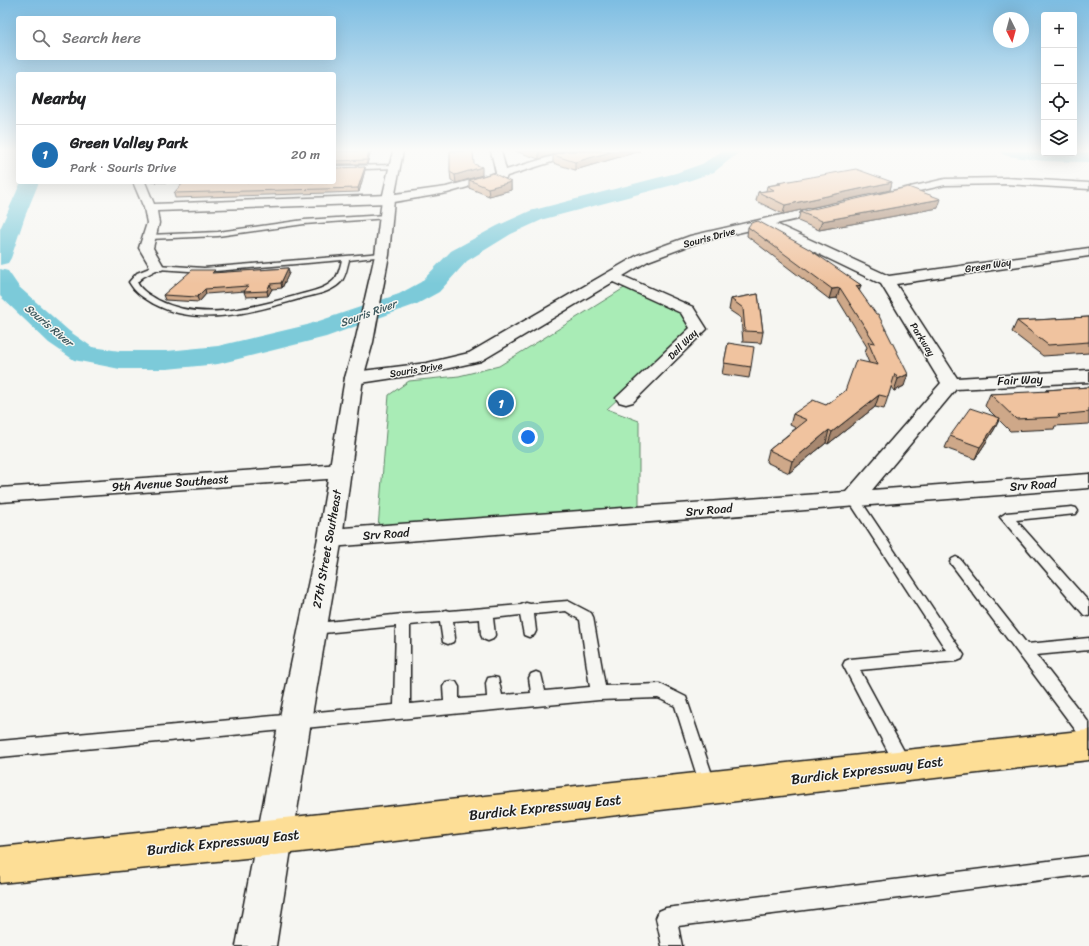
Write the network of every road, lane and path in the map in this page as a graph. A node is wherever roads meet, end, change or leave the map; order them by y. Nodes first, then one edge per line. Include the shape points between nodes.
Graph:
1 (145, 195) edge
2 (389, 195) edge
3 (413, 195) edge
4 (886, 195) edge
5 (388, 199) junction
6 (869, 199) edge
7 (839, 206) edge
8 (150, 208) junction
9 (386, 217) junction
10 (764, 223) junction
11 (149, 237) junction
12 (1089, 252) edge
13 (382, 255) junction
14 (346, 258) junction
15 (158, 267) junction
16 (612, 276) junction
17 (887, 281) junction
18 (1089, 376) edge
19 (354, 378) junction
20 (951, 384) junction
21 (626, 398) dead end
22 (341, 471) junction
23 (1089, 481) edge
24 (0, 495) edge
25 (853, 498) junction
26 (1072, 511) dead end
27 (330, 538) junction
28 (956, 562) dead end
29 (526, 608) junction
30 (1089, 611) edge
31 (486, 612) junction
32 (446, 615) junction
33 (403, 619) junction
34 (313, 628) junction
35 (529, 631) dead end
36 (488, 635) dead end
37 (448, 638) dead end
38 (1089, 644) edge
39 (1024, 650) junction
40 (536, 678) dead end
41 (493, 683) dead end
42 (451, 687) dead end
43 (599, 693) junction
44 (540, 698) junction
45 (495, 703) junction
46 (452, 706) junction
47 (402, 711) junction
48 (295, 721) junction
49 (1089, 735) edge
50 (1089, 745) edge
51 (0, 749) edge
52 (904, 766) junction
53 (709, 788) junction
54 (275, 837) junction
55 (0, 865) edge
56 (1089, 865) edge
57 (256, 946) edge
58 (672, 946) edge

1 - 8 street
2 - 5 street, 27th Street Southeast
3 - 5 street
4 - 6 street
5 - 8 street
5 - 9 street, 27th Street Southeast
7 - 10 street, Souris Drive
8 - 11 street via 153,223
9 - 11 lane via 311,221 218,234
9 - 13 street, 27th Street Southeast
10 - 16 street, Souris Drive via 695,239 643,258
10 - 17 street
11 - 15 street via 146,248
12 - 17 street, Green Way
13 - 14 lane
13 - 19 street, 27th Street Southeast
14 - 15 lane via 204,270
14 - 15 lane via 341,277 325,288 256,308 207,314 170,308 135,288 133,282 140,275
16 - 19 street, Souris Drive via 476,357 427,368
16 - 21 street, Dell Way via 687,310 699,329
17 - 20 street, Parkway
18 - 20 street, Fair Way
19 - 22 street, 27th Street Southeast
20 - 25 street
22 - 24 street, 9th Avenue Southeast
22 - 27 street, 27th Street Southeast
23 - 25 street, Srv Road
25 - 27 street, Srv Road via 592,520
25 - 52 lane via 957,655 850,665
26 - 30 lane via 1006,517
27 - 34 street, 27th Street Southeast
28 - 39 lane
29 - 31 lane
29 - 35 lane
29 - 43 lane via 568,606 586,617
31 - 32 lane
31 - 36 lane
32 - 33 lane
32 - 37 lane
33 - 34 lane
33 - 47 lane
34 - 48 street, 27th Street Southeast
38 - 39 lane
39 - 49 lane
40 - 44 lane
41 - 45 lane
42 - 46 lane
43 - 44 lane
43 - 53 lane via 660,691 681,702
44 - 45 lane
45 - 46 lane
46 - 47 lane
47 - 48 lane
48 - 51 lane
48 - 54 street, 27th Street Southeast
50 - 52 main road, Burdick Expressway East
52 - 53 main road, Burdick Expressway East
53 - 54 main road, Burdick Expressway East
54 - 55 main road, Burdick Expressway East
54 - 57 street, 27th Street Southeast
56 - 58 lane via 666,918

